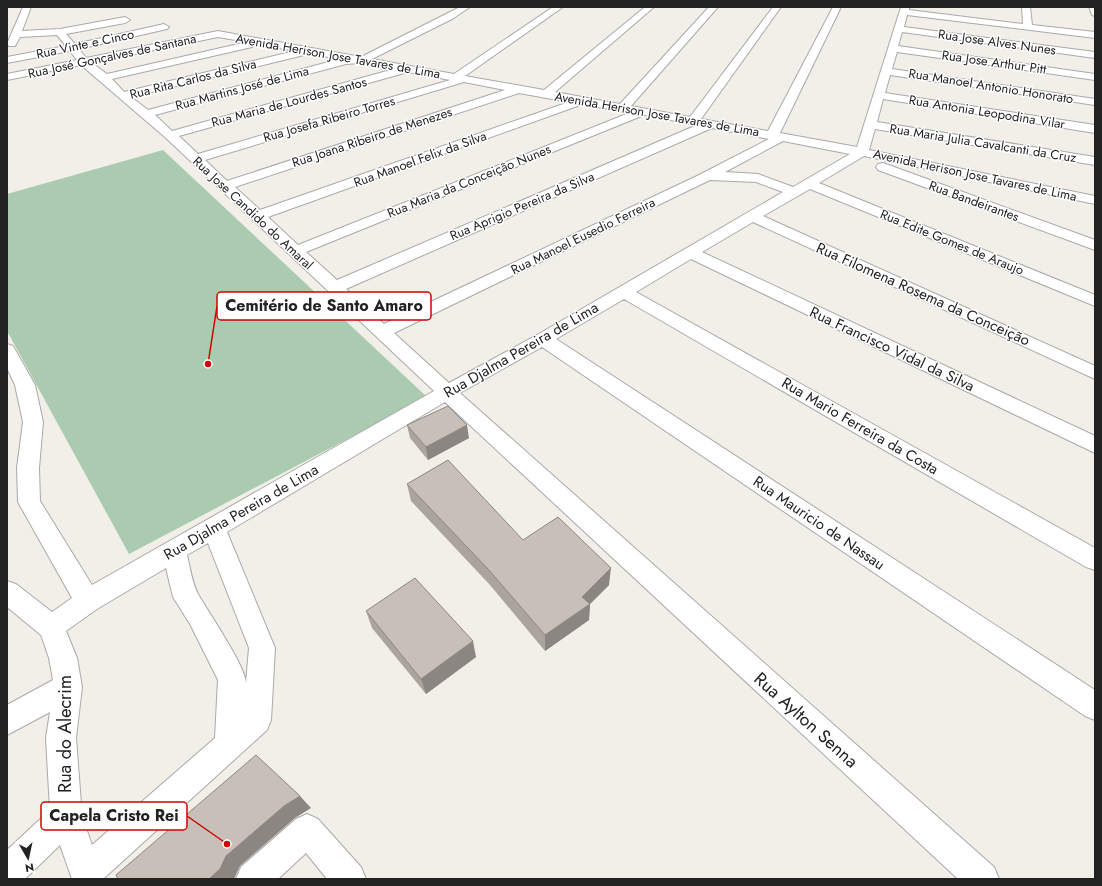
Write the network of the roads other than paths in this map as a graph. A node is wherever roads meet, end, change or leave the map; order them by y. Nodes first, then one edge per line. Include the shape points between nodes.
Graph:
1 (27, 7) edge
2 (466, 7) edge
3 (559, 7) edge
4 (650, 7) edge
5 (714, 7) edge
6 (777, 7) edge
7 (837, 7) edge
8 (1026, 7) edge
9 (1093, 7) edge
10 (904, 10) edge
11 (114, 13) dead end
12 (1095, 14) edge
13 (164, 27) dead end
14 (1028, 27) junction
15 (898, 29) junction
16 (60, 32) junction
17 (17, 34) junction
18 (218, 34) joint
19 (1095, 35) edge
20 (259, 43) junction
21 (7, 48) edge
22 (72, 48) junction
23 (893, 48) junction
24 (310, 51) junction
25 (1095, 55) edge
26 (7, 60) edge
27 (363, 60) junction
28 (84, 62) junction
29 (409, 69) junction
30 (886, 71) junction
31 (1095, 77) edge
32 (7, 78) edge
33 (104, 78) junction
34 (460, 78) junction
35 (518, 89) junction
36 (547, 94) junction
37 (879, 95) junction
38 (122, 96) junction
39 (582, 101) junction
40 (1095, 102) edge
41 (623, 108) junction
42 (642, 112) junction
43 (146, 114) junction
44 (693, 121) junction
45 (712, 124) junction
46 (870, 125) junction
47 (1095, 129) edge
48 (170, 135) junction
49 (777, 136) junction
50 (858, 154) junction
51 (194, 159) junction
52 (740, 159) junction
53 (1095, 161) edge
54 (705, 177) junction
55 (758, 178) junction
56 (225, 186) junction
57 (801, 188) junction
58 (1095, 200) edge
59 (258, 216) junction
60 (751, 216) junction
61 (1095, 244) edge
62 (296, 251) junction
63 (689, 252) junction
64 (333, 288) junction
65 (624, 292) junction
66 (1095, 301) edge
67 (383, 331) junction
68 (543, 339) junction
69 (7, 350) edge
70 (1095, 373) edge
71 (447, 392) junction
72 (1095, 445) edge
73 (214, 528) junction
74 (174, 551) junction
75 (1095, 560) edge
76 (7, 592) edge
77 (88, 601) junction
78 (51, 626) junction
79 (68, 687) junction
80 (1095, 706) edge
81 (7, 721) edge
82 (229, 745) junction
83 (66, 817) junction
84 (7, 873) edge
85 (85, 877) edge
86 (253, 879) edge
87 (350, 879) edge
88 (982, 879) edge

1 - 17 street
2 - 27 street
3 - 34 street
4 - 36 street
5 - 41 street
6 - 44 street
7 - 49 street
8 - 14 street
9 - 12 street
10 - 14 street via 967,16
10 - 15 street
11 - 16 street via 125,20
13 - 22 street, Rua Vinte e Cinco
14 - 19 street
15 - 23 street
15 - 25 street, Rua Jose Alves Nunes
16 - 17 street
16 - 22 street, Rua Jose Candido do Amaral
17 - 21 street
18 - 20 street, Avenida Herison Jose Tavares de Lima
18 - 28 street, Rua José Gonçalves de Santana
20 - 24 street, Avenida Herison Jose Tavares de Lima
20 - 33 street
22 - 26 street, Rua Vinte e Cinco
22 - 28 street, Rua Jose Candido do Amaral
23 - 30 street
23 - 31 street, Rua Jose Arthur Pitt
24 - 27 street, Avenida Herison Jose Tavares de Lima
24 - 38 street, Rua Rita Carlos da Silva
27 - 29 street, Avenida Herison Jose Tavares de Lima
27 - 43 street, Rua Martins José de Lima via 346,61
28 - 32 street, Rua José Gonçalves de Santana
28 - 33 street, Rua Jose Candido do Amaral
29 - 34 street, Avenida Herison Jose Tavares de Lima
29 - 48 street, Rua Maria de Lourdes Santos
30 - 37 street
30 - 40 street, Rua Manoel Antonio Honorato
33 - 38 street, Rua Jose Candido do Amaral
34 - 35 street, Avenida Herison Jose Tavares de Lima
34 - 51 street, Rua Josefa Ribeiro Torres
35 - 36 street, Avenida Herison Jose Tavares de Lima
35 - 56 street, Rua Joana Ribeiro de Menezes
36 - 39 street, Avenida Herison Jose Tavares de Lima
37 - 46 street
37 - 47 street, Rua Antonia Leopodina Vilar
38 - 43 street, Rua Jose Candido do Amaral
39 - 41 street, Avenida Herison Jose Tavares de Lima
39 - 59 street, Rua Manoel Felix da Silva
41 - 42 street, Avenida Herison Jose Tavares de Lima
42 - 44 street, Avenida Herison Jose Tavares de Lima
42 - 62 street, Rua Maria da Conceição Nunes
43 - 48 street, Rua Jose Candido do Amaral
44 - 45 street, Avenida Herison Jose Tavares de Lima
45 - 49 street, Avenida Herison Jose Tavares de Lima
45 - 64 street, Rua Aprigio Pereira da Silva
46 - 50 street
46 - 53 street, Rua Maria Julia Cavalcanti da Cruz
48 - 51 street, Rua Jose Candido do Amaral
49 - 50 street, Avenida Herison Jose Tavares de Lima
49 - 52 street, Rua Manoel Eusedio Ferreira
50 - 57 street, Rua Djalma Pereira de Lima
50 - 58 street, Avenida Herison Jose Tavares de Lima
50 - 61 street, Rua Bandeirantes
51 - 56 street, Rua Jose Candido do Amaral
52 - 54 street, Rua Manoel Eusedio Ferreira
52 - 55 street via 743,167
54 - 55 street
54 - 67 street, Rua Manoel Eusedio Ferreira
55 - 57 street, Rua Edite Gomes de Araujo
56 - 59 street, Rua Jose Candido do Amaral
57 - 60 street, Rua Djalma Pereira de Lima
57 - 66 street, Rua Edite Gomes de Araujo
59 - 62 street, Rua Jose Candido do Amaral
60 - 63 street, Rua Djalma Pereira de Lima
60 - 70 street, Rua Filomena Rosema da Conceição
62 - 64 street, Rua Jose Candido do Amaral
63 - 65 street, Rua Djalma Pereira de Lima
63 - 72 street, Rua Francisco Vidal da Silva
64 - 67 street, Rua Jose Candido do Amaral
65 - 68 street, Rua Djalma Pereira de Lima
65 - 75 street, Rua Mario Ferreira da Costa
67 - 71 street, Rua Jose Candido do Amaral
68 - 71 street, Rua Djalma Pereira de Lima
68 - 80 street, Rua Mauricio de Nassau
69 - 77 street via 25,385 33,422 28,468 29,502
71 - 73 street, Rua Djalma Pereira de Lima
71 - 88 street, Rua Aylton Senna
73 - 74 street, Rua Djalma Pereira de Lima
73 - 82 street via 262,648 257,720
74 - 77 street, Rua Djalma Pereira de Lima
74 - 82 street via 186,597 199,616 232,679
76 - 78 street
77 - 78 street, Rua Djalma Pereira de Lima
78 - 79 street, Rua do Alecrim via 62,658
79 - 81 street
79 - 83 street, Rua do Alecrim via 61,738
82 - 85 street
83 - 84 street
83 - 85 street, Rua do Alecrim
86 - 87 street via 307,830

